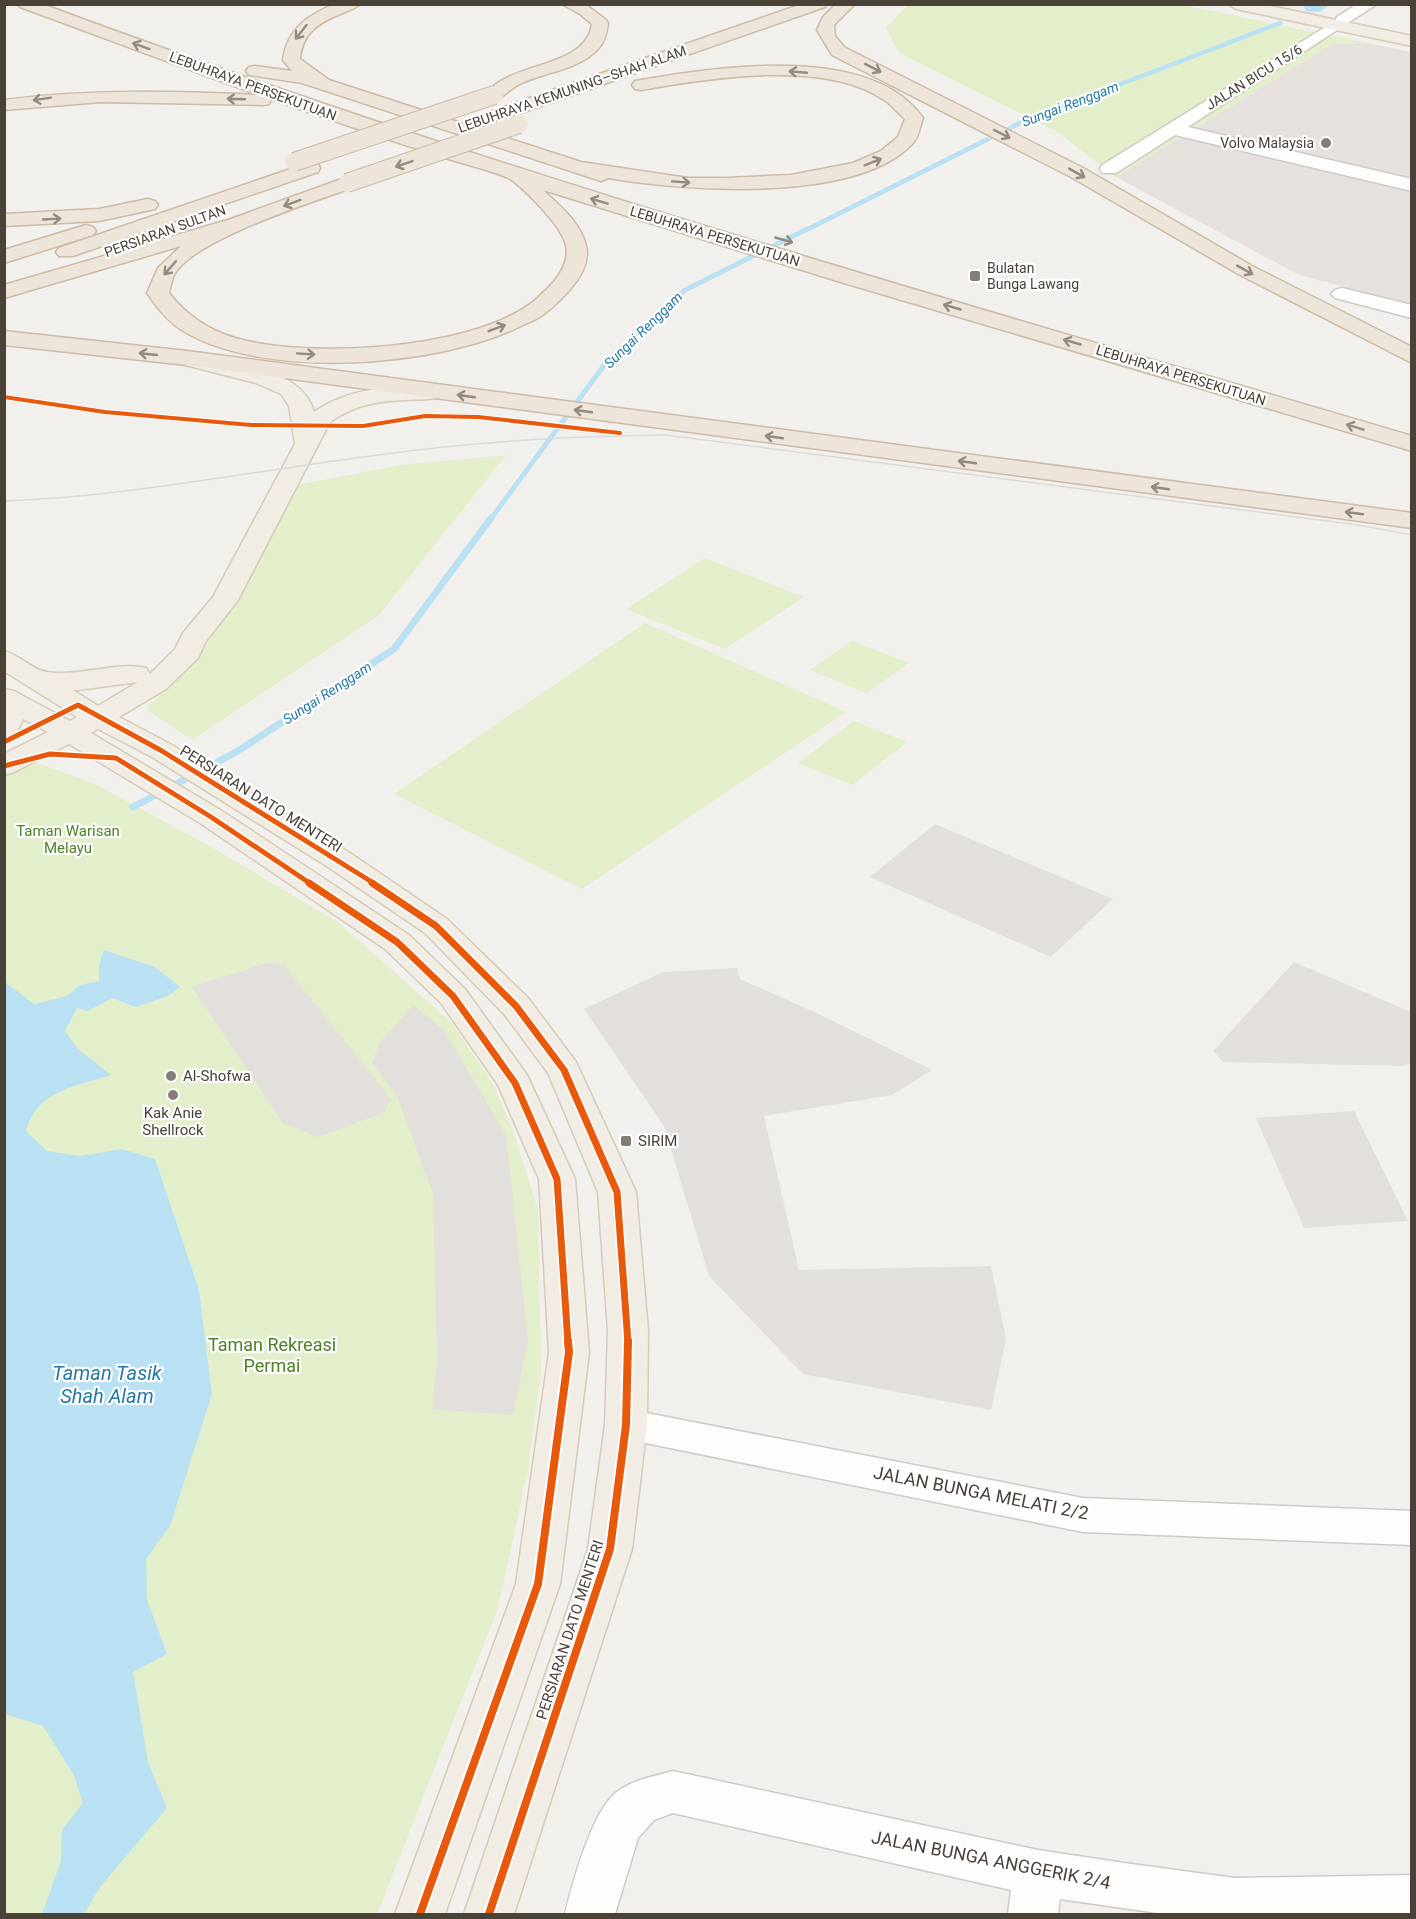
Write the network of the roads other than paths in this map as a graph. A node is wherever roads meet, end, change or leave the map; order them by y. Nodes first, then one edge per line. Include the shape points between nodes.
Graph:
1 (26, 4) edge
2 (68, 4) edge
3 (352, 4) edge
4 (570, 4) edge
5 (796, 4) edge
6 (819, 4) edge
7 (845, 4) edge
8 (1236, 4) edge
9 (1267, 4) edge
10 (1369, 4) edge
11 (765, 19) junction
12 (1340, 22) junction
13 (726, 28) junction
14 (1412, 34) edge
15 (1412, 40) edge
16 (754, 44) dead end
17 (677, 53) junction
18 (728, 55) dead end
19 (250, 70) junction
20 (641, 85) junction
21 (342, 90) junction
22 (494, 94) junction
23 (295, 101) junction
24 (576, 102) junction
25 (4, 105) edge
26 (487, 113) junction
27 (1172, 129) junction
28 (310, 168) junction
29 (581, 168) junction
30 (1109, 169) dead end
31 (515, 175) junction
32 (1412, 185) edge
33 (198, 194) junction
34 (682, 200) dead end
35 (4, 220) edge
36 (235, 224) junction
37 (4, 257) edge
38 (4, 273) edge
39 (4, 290) edge
40 (1342, 294) dead end
41 (1412, 312) edge
42 (4, 338) edge
43 (1412, 356) edge
44 (187, 358) junction
45 (434, 392) junction
46 (1412, 424) edge
47 (306, 442) junction
48 (1412, 444) edge
49 (1412, 521) edge
50 (193, 639) junction
51 (4, 659) edge
52 (136, 674) junction
53 (39, 680) junction
54 (4, 698) edge
55 (4, 708) edge
56 (88, 711) junction
57 (58, 727) junction
58 (4, 732) edge
59 (5, 758) edge
60 (124, 762) junction
61 (227, 808) junction
62 (626, 1425) junction
63 (1412, 1528) edge
64 (1036, 1894) edge
65 (1404, 1904) edge
66 (420, 1914) edge
67 (489, 1914) edge
68 (590, 1914) edge

23 -> 1 highway, LEBUHRAYA PERSEKUTUAN
2 - 19 highway, LEBUHRAYA PERSEKUTUAN
3 -> 21 highway via 304,26 291,46 291,60 299,68
4 - 22 highway via 600,23 601,35 593,46 512,81
5 - 11 highway, LEBUHRAYA KEMUNING–SHAH ALAM
6 - 11 highway, LEBUHRAYA KEMUNING–SHAH ALAM
7 - 16 highway via 800,20
7 -> 43 highway via 824,26 826,37 838,51 1078,173 1247,271
8 - 12 main road
9 - 12 main road
10 - 12 street, JALAN BICU 15/6
11 - 13 highway, LEBUHRAYA KEMUNING–SHAH ALAM
11 - 17 highway, LEBUHRAYA KEMUNING–SHAH ALAM
12 - 14 main road
12 - 15 main road
12 - 27 street, JALAN BICU 15/6
13 - 22 highway via 668,39
13 - 26 highway, LEBUHRAYA KEMUNING–SHAH ALAM
17 - 24 highway via 661,68
17 - 26 highway, LEBUHRAYA KEMUNING–SHAH ALAM
18 - 20 highway
19 - 21 highway via 305,78
19 -> 46 highway, LEBUHRAYA PERSEKUTUAN via 448,139
20 - 24 highway
29 -> 20 highway via 703,184 810,178 874,163 894,153 914,130 914,118 893,97 852,81 819,74 731,71
21 - 29 highway
22 - 28 highway, bridge
23 -> 25 highway via 115,95
23 - 31 highway, LEBUHRAYA PERSEKUTUAN
24 -> 36 highway, bridge
26 - 28 highway, LEBUHRAYA KEMUNING–SHAH ALAM
27 - 30 street, JALAN BICU 15/6
27 - 32 street
28 - 33 highway
28 - 38 highway, PERSIARAN SULTAN
28 - 39 highway, PERSIARAN SULTAN
29 - 34 highway
36 -> 31 highway via 184,254 165,272 158,293 170,310 194,329 273,352 341,356 417,350 478,335 533,312 558,294 574,270 576,247 566,224
48 -> 31 highway, LEBUHRAYA PERSEKUTUAN
35 -> 33 highway via 99,215
33 - 37 highway
36 - 39 highway
40 - 41 street
44 -> 42 highway
44 - 45 highway
44 - 47 main road via 278,383 296,396
45 - 47 main road via 373,395 335,406 320,418
49 -> 45 highway
47 - 50 main road via 225,600
50 - 52 main road
50 - 56 main road via 188,652 156,683
51 - 53 main road, PERSIARAN DATO MENTERI
52 - 53 main road via 78,681
52 - 56 main road
53 - 56 main road, PERSIARAN DATO MENTERI
54 - 57 main road, PERSIARAN DATO MENTERI
55 - 58 main road via 10,717
56 - 57 main road
56 - 61 main road, PERSIARAN DATO MENTERI via 162,751
57 - 59 main road
57 - 60 main road, PERSIARAN DATO MENTERI
59 - 60 main road via 50,754
60 - 61 main road, PERSIARAN DATO MENTERI
61 - 62 main road, PERSIARAN DATO MENTERI via 436,926 516,1006 564,1070 617,1192 628,1331
61 - 66 main road, PERSIARAN DATO MENTERI via 397,942 453,996 515,1083 557,1179 569,1352 538,1584
62 - 63 street, JALAN BUNGA MELATI 2/2 via 1083,1515
62 - 67 main road, PERSIARAN DATO MENTERI via 610,1549
64 - 65 street, JALAN BUNGA ANGGERIK 2/4
64 - 68 street, JALAN BUNGA ANGGERIK 2/4 via 673,1792 647,1799 628,1812 616,1831

